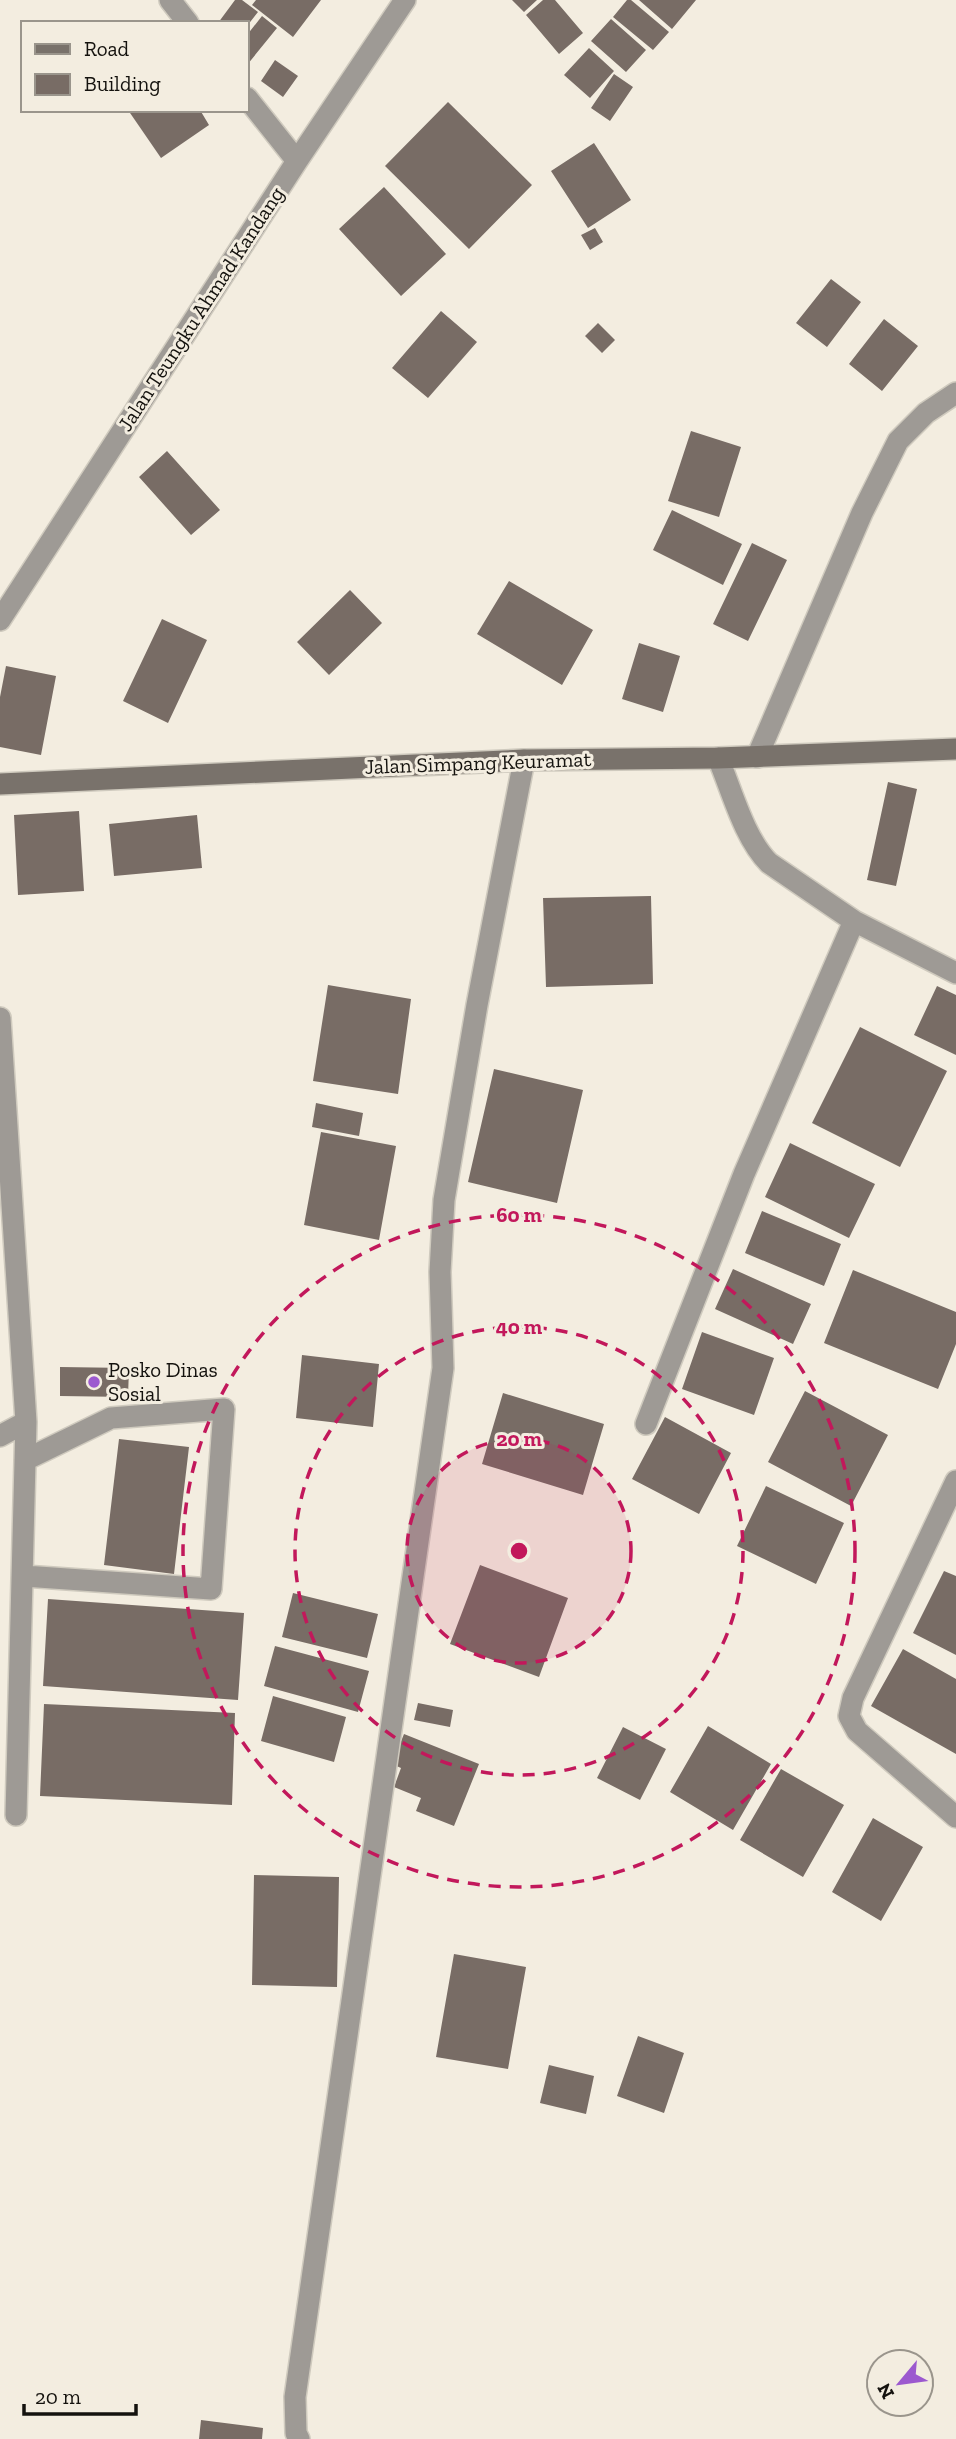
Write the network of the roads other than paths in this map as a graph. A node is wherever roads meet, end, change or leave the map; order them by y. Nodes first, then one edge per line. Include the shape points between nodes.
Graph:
1 (170, 0) edge
2 (405, 0) edge
3 (186, 21) edge
4 (248, 98) edge
5 (297, 161) junction
6 (956, 393) edge
7 (0, 620) edge
8 (956, 749) edge
9 (757, 757) junction
10 (718, 758) junction
11 (524, 760) junction
12 (0, 784) edge
13 (854, 921) junction
14 (956, 973) edge
15 (0, 1018) edge
16 (26, 1422) junction
17 (646, 1424) dead end
18 (0, 1436) edge
19 (25, 1460) junction
20 (956, 1481) edge
21 (24, 1576) junction
22 (16, 1815) dead end
23 (956, 1817) edge
24 (299, 2439) edge

1 - 3 street
2 - 5 street, Jalan Teungku Ahmad Kandang
4 - 5 street
5 - 7 street, Jalan Teungku Ahmad Kandang
6 - 9 street via 926,413 898,441 862,513
8 - 9 main road, Jalan Simpang Keuramat
9 - 10 main road, Jalan Simpang Keuramat
10 - 11 main road, Jalan Simpang Keuramat
10 - 13 street via 760,854
11 - 12 main road, Jalan Simpang Keuramat
11 - 24 street via 444,1200 440,1272 443,1368 295,2397
13 - 14 street
13 - 17 street via 744,1174
15 - 16 street
16 - 18 street
16 - 19 street
19 - 21 street
19 - 21 street via 111,1418 224,1409 211,1589
20 - 23 street via 849,1716 856,1731
21 - 22 street

